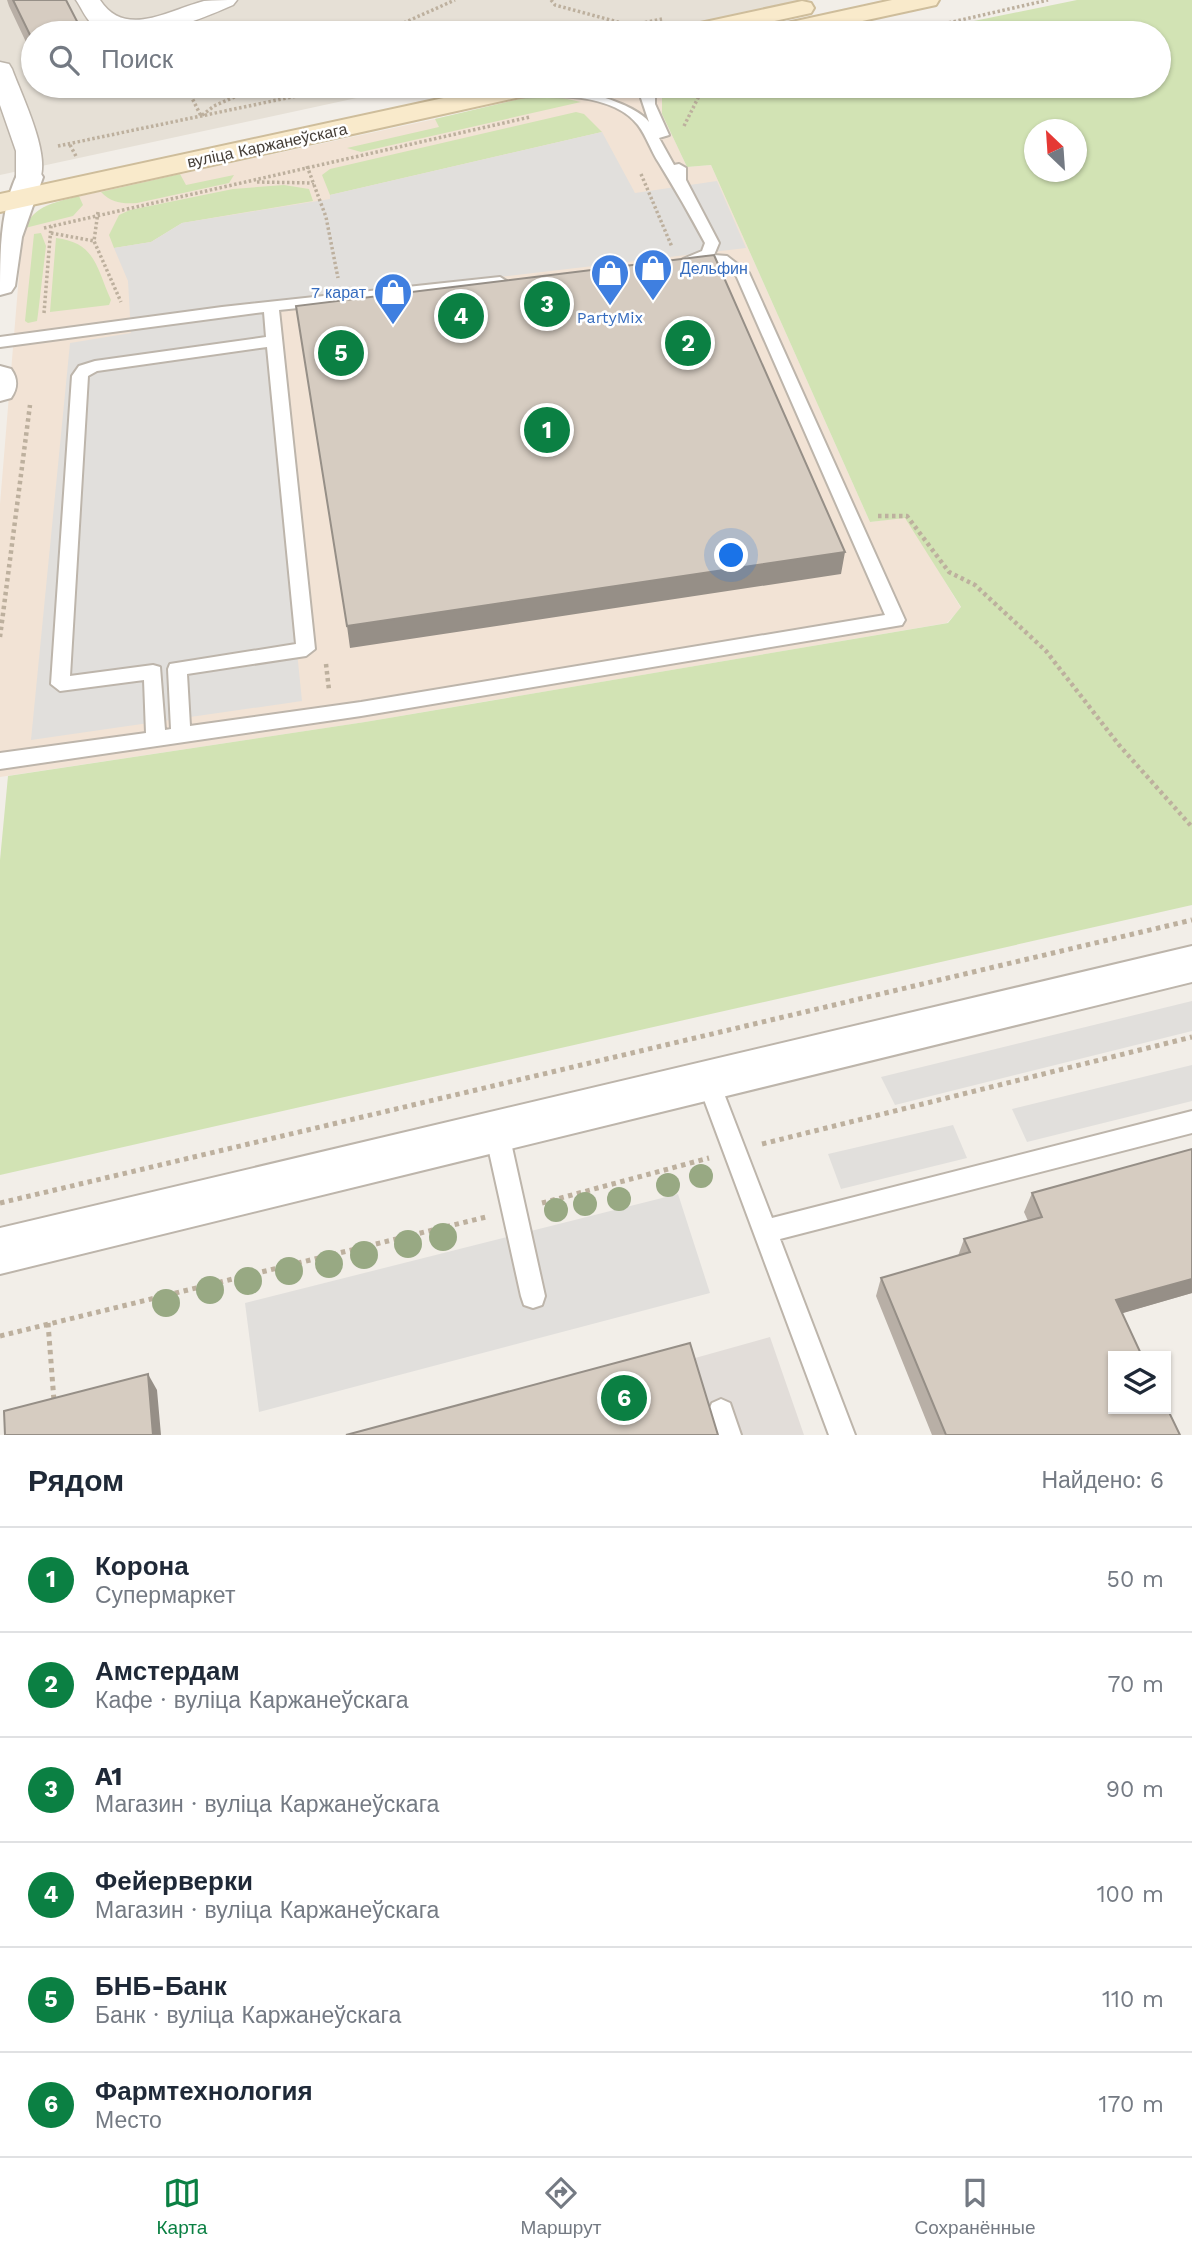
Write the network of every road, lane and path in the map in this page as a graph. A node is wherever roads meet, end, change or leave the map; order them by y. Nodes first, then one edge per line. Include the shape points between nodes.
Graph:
1 (88, 0) edge
2 (225, 0) edge
3 (454, 0) edge
4 (551, 0) edge
5 (838, 0) edge
6 (927, 0) edge
7 (1028, 0) edge
8 (1048, 0) edge
9 (1032, 3) junction
10 (106, 21) edge
11 (166, 21) edge
12 (408, 21) edge
13 (612, 21) edge
14 (741, 21) edge
15 (829, 21) edge
16 (954, 21) edge
17 (3, 84) edge
18 (192, 98) edge
19 (232, 98) edge
20 (287, 98) edge
21 (396, 98) edge
22 (475, 98) edge
23 (593, 98) edge
24 (649, 98) edge
25 (201, 116) junction
26 (531, 117) dead end
27 (77, 158) dead end
28 (305, 161) dead end
29 (638, 167) dead end
30 (308, 168) junction
31 (679, 180) junction
32 (249, 182) junction
33 (314, 183) junction
34 (13, 190) edge
35 (99, 215) junction
36 (51, 226) junction
37 (42, 229) dead end
38 (51, 233) junction
39 (94, 241) junction
40 (675, 255) joint
41 (700, 258) junction
42 (510, 281) edge
43 (0, 286) edge
44 (340, 289) dead end
45 (120, 298) dead end
46 (271, 307) junction
47 (43, 323) dead end
48 (275, 341) junction
49 (0, 342) edge
50 (0, 376) edge
51 (0, 391) edge
52 (32, 393) dead end
53 (848, 518) junction
54 (0, 637) edge
55 (326, 662) dead end
56 (331, 703) dead end
57 (181, 735) junction
58 (156, 738) junction
59 (0, 761) edge
60 (1192, 827) edge
61 (1192, 920) edge
62 (1192, 964) edge
63 (1192, 1037) edge
64 (707, 1078) junction
65 (1192, 1122) edge
66 (496, 1129) junction
67 (734, 1151) junction
68 (0, 1203) edge
69 (514, 1210) junction
70 (765, 1231) junction
71 (0, 1251) edge
72 (533, 1296) dead end
73 (48, 1323) junction
74 (0, 1336) edge
75 (55, 1416) edge
76 (842, 1435) edge

1 - 10 street
2 - 11 street
3 - 12 path
4 - 13 path
5 - 14 main road
6 - 15 main road
7 - 9 path
8 - 9 path
9 - 16 path
17 - 34 street via 29,151
18 - 25 path
19 - 25 path
20 - 25 path
21 - 34 main road, вуліца Каржанеўскага
22 - 34 main road, вуліца Каржанеўскага
23 - 31 lane via 624,107 642,121 667,169
24 - 31 lane via 679,167
25 - 27 path via 70,145
26 - 30 path
28 - 30 path
29 - 40 path
30 - 32 path
30 - 33 path
31 - 41 lane via 712,243
32 - 33 path
32 - 35 path
33 - 44 path via 326,217
34 - 43 street
35 - 36 path
35 - 39 path
36 - 37 path
36 - 38 path
38 - 39 path
38 - 47 path
39 - 45 path
40 - 41 lane
41 - 53 lane via 722,259 741,273
42 - 46 lane
46 - 48 lane
46 - 49 lane
48 - 57 lane via 306,649 177,669
48 - 58 lane via 95,366 80,376 60,684 153,673
50 - 51 street
52 - 54 path
53 - 57 lane via 896,620
53 - 60 path via 907,516 949,572 975,585 1046,650
55 - 56 path
57 - 58 lane
58 - 59 lane
61 - 68 path
62 - 64 street
63 - 67 path
64 - 66 street
64 - 67 lane
65 - 70 lane
66 - 69 lane
66 - 71 street
67 - 69 path
67 - 70 lane
69 - 72 lane
69 - 73 path
70 - 76 lane
73 - 74 path
73 - 75 path

